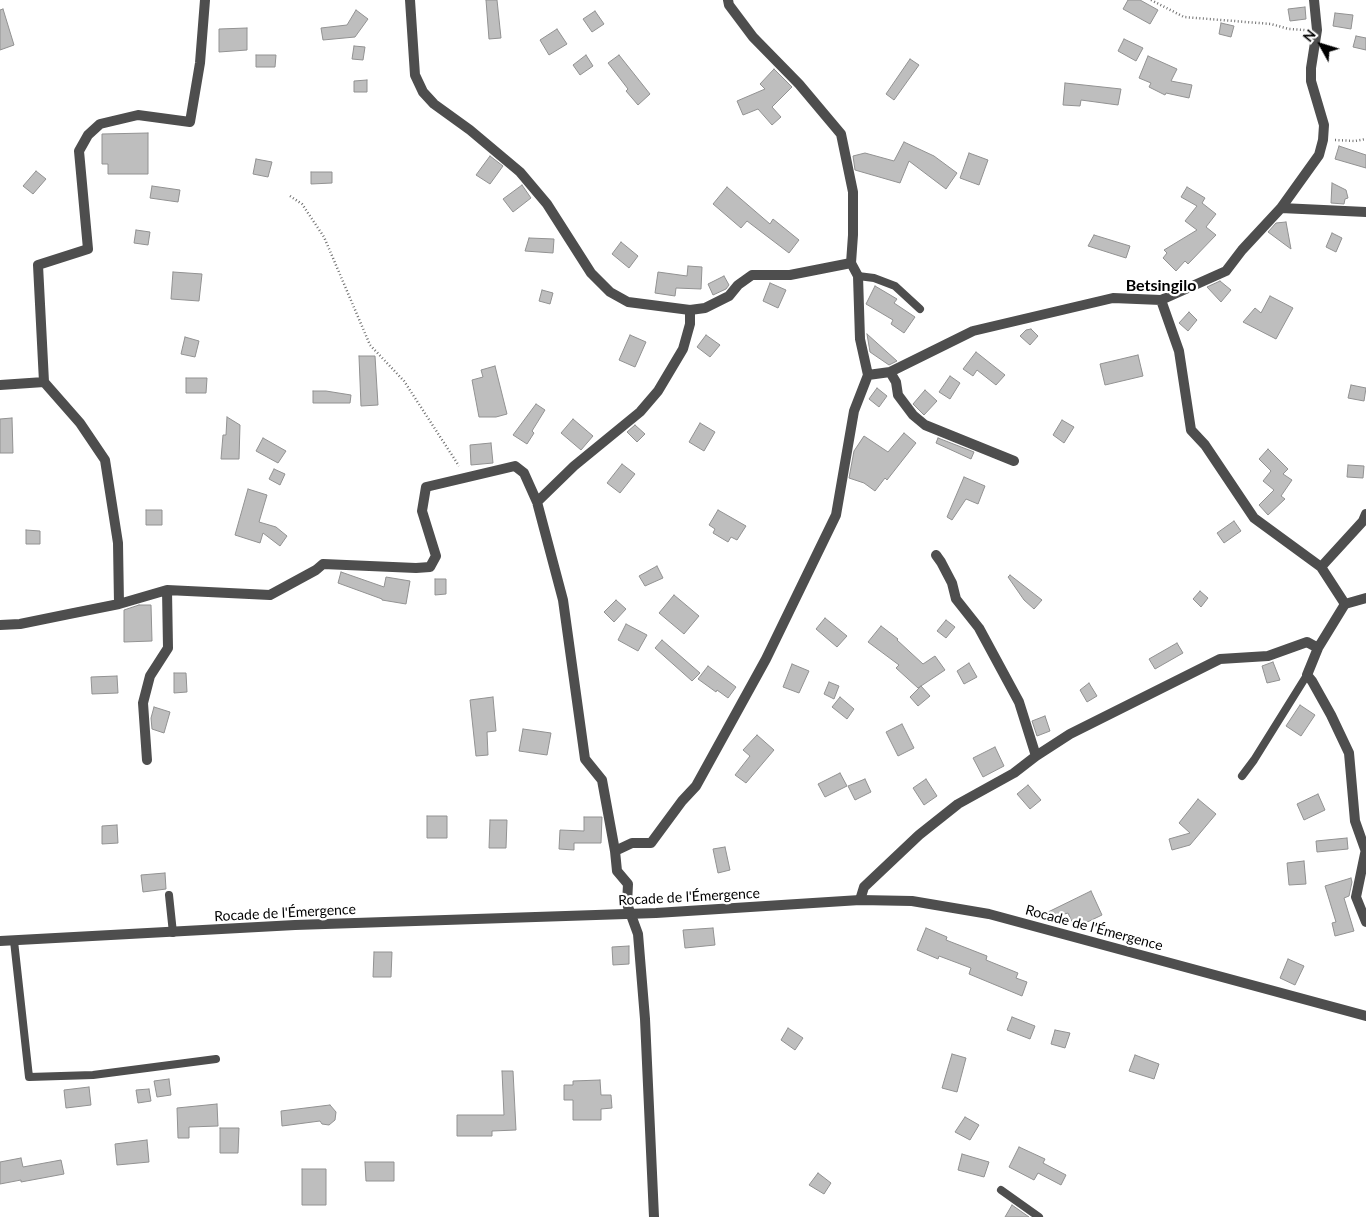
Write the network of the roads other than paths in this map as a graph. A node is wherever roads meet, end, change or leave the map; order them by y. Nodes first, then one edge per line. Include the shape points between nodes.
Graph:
1 (205, 0) edge
2 (410, 0) edge
3 (728, 0) edge
4 (1314, 0) edge
5 (1281, 208) junction
6 (1366, 212) edge
7 (850, 263) junction
8 (858, 276) junction
9 (1161, 300) junction
10 (920, 309) dead end
11 (690, 310) junction
12 (890, 372) junction
13 (868, 375) junction
14 (44, 382) junction
15 (0, 385) edge
16 (1014, 461) dead end
17 (537, 502) junction
18 (1366, 514) edge
19 (936, 555) dead end
20 (1321, 567) junction
21 (167, 590) junction
22 (1366, 598) edge
23 (119, 604) junction
24 (1345, 604) junction
25 (0, 625) edge
26 (1318, 648) junction
27 (1307, 675) junction
28 (1036, 756) junction
29 (147, 760) dead end
30 (1242, 776) dead end
31 (1365, 849) edge
32 (615, 851) junction
33 (169, 895) dead end
34 (860, 900) junction
35 (630, 914) junction
36 (1366, 922) edge
37 (173, 933) junction
38 (14, 940) junction
39 (0, 941) edge
40 (1366, 1016) edge
41 (216, 1059) dead end
42 (1001, 1190) dead end
43 (654, 1217) edge
44 (1039, 1217) edge

1 - 14 street via 200,63 190,122 138,115 100,124 88,135 79,151 88,250 38,265
2 - 11 street via 415,75 423,92 520,172 547,204 591,273 610,292 628,302
3 - 7 street via 753,37 841,134 853,192
4 - 5 street via 1317,30 1311,81 1324,125 1323,140 1319,155
5 - 6 street
5 - 9 street via 1226,271
7 - 8 street
7 - 11 street via 798,274 752,275 729,296 706,308
8 - 10 lane via 895,286
8 - 13 street via 860,339
9 - 12 street via 1113,298 973,331
9 - 20 street via 1179,351 1191,430 1205,445 1254,518
11 - 17 street via 683,349 658,391 640,412 574,466
12 - 13 street
12 - 16 street via 898,395 925,425
13 - 32 street via 854,411 836,515 766,659 696,786 651,843 632,843
14 - 15 street
14 - 23 street via 80,423 105,460 118,543
17 - 21 street via 524,473 515,466 426,486 422,511 436,556 430,567 323,564 270,595
17 - 32 street via 563,600 585,759 602,780
18 - 20 street via 1363,522
19 - 28 street via 952,583 956,600 979,628 1020,702
20 - 24 street
21 - 23 street
21 - 29 street via 168,648 150,676 143,703
22 - 24 street
23 - 25 street
24 - 26 street
26 - 27 street
26 - 28 street via 1307,642 1268,656 1220,659 1070,734
27 - 30 lane
27 - 31 street via 1349,753 1355,821
28 - 34 street via 1014,773 958,804 919,835 864,887
31 - 36 street via 1356,897
32 - 35 street via 617,871 628,884 626,904
33 - 37 lane
34 - 35 street, Rocade de l'Émergence
34 - 40 street, Rocade de l'Émergence via 912,901 988,914
35 - 37 street, Rocade de l'Émergence via 295,925
35 - 43 street via 638,934 645,1019
37 - 38 street, Rocade de l'Émergence
38 - 39 street, Rocade de l'Émergence
38 - 41 lane via 28,1077 93,1075
42 - 44 lane

